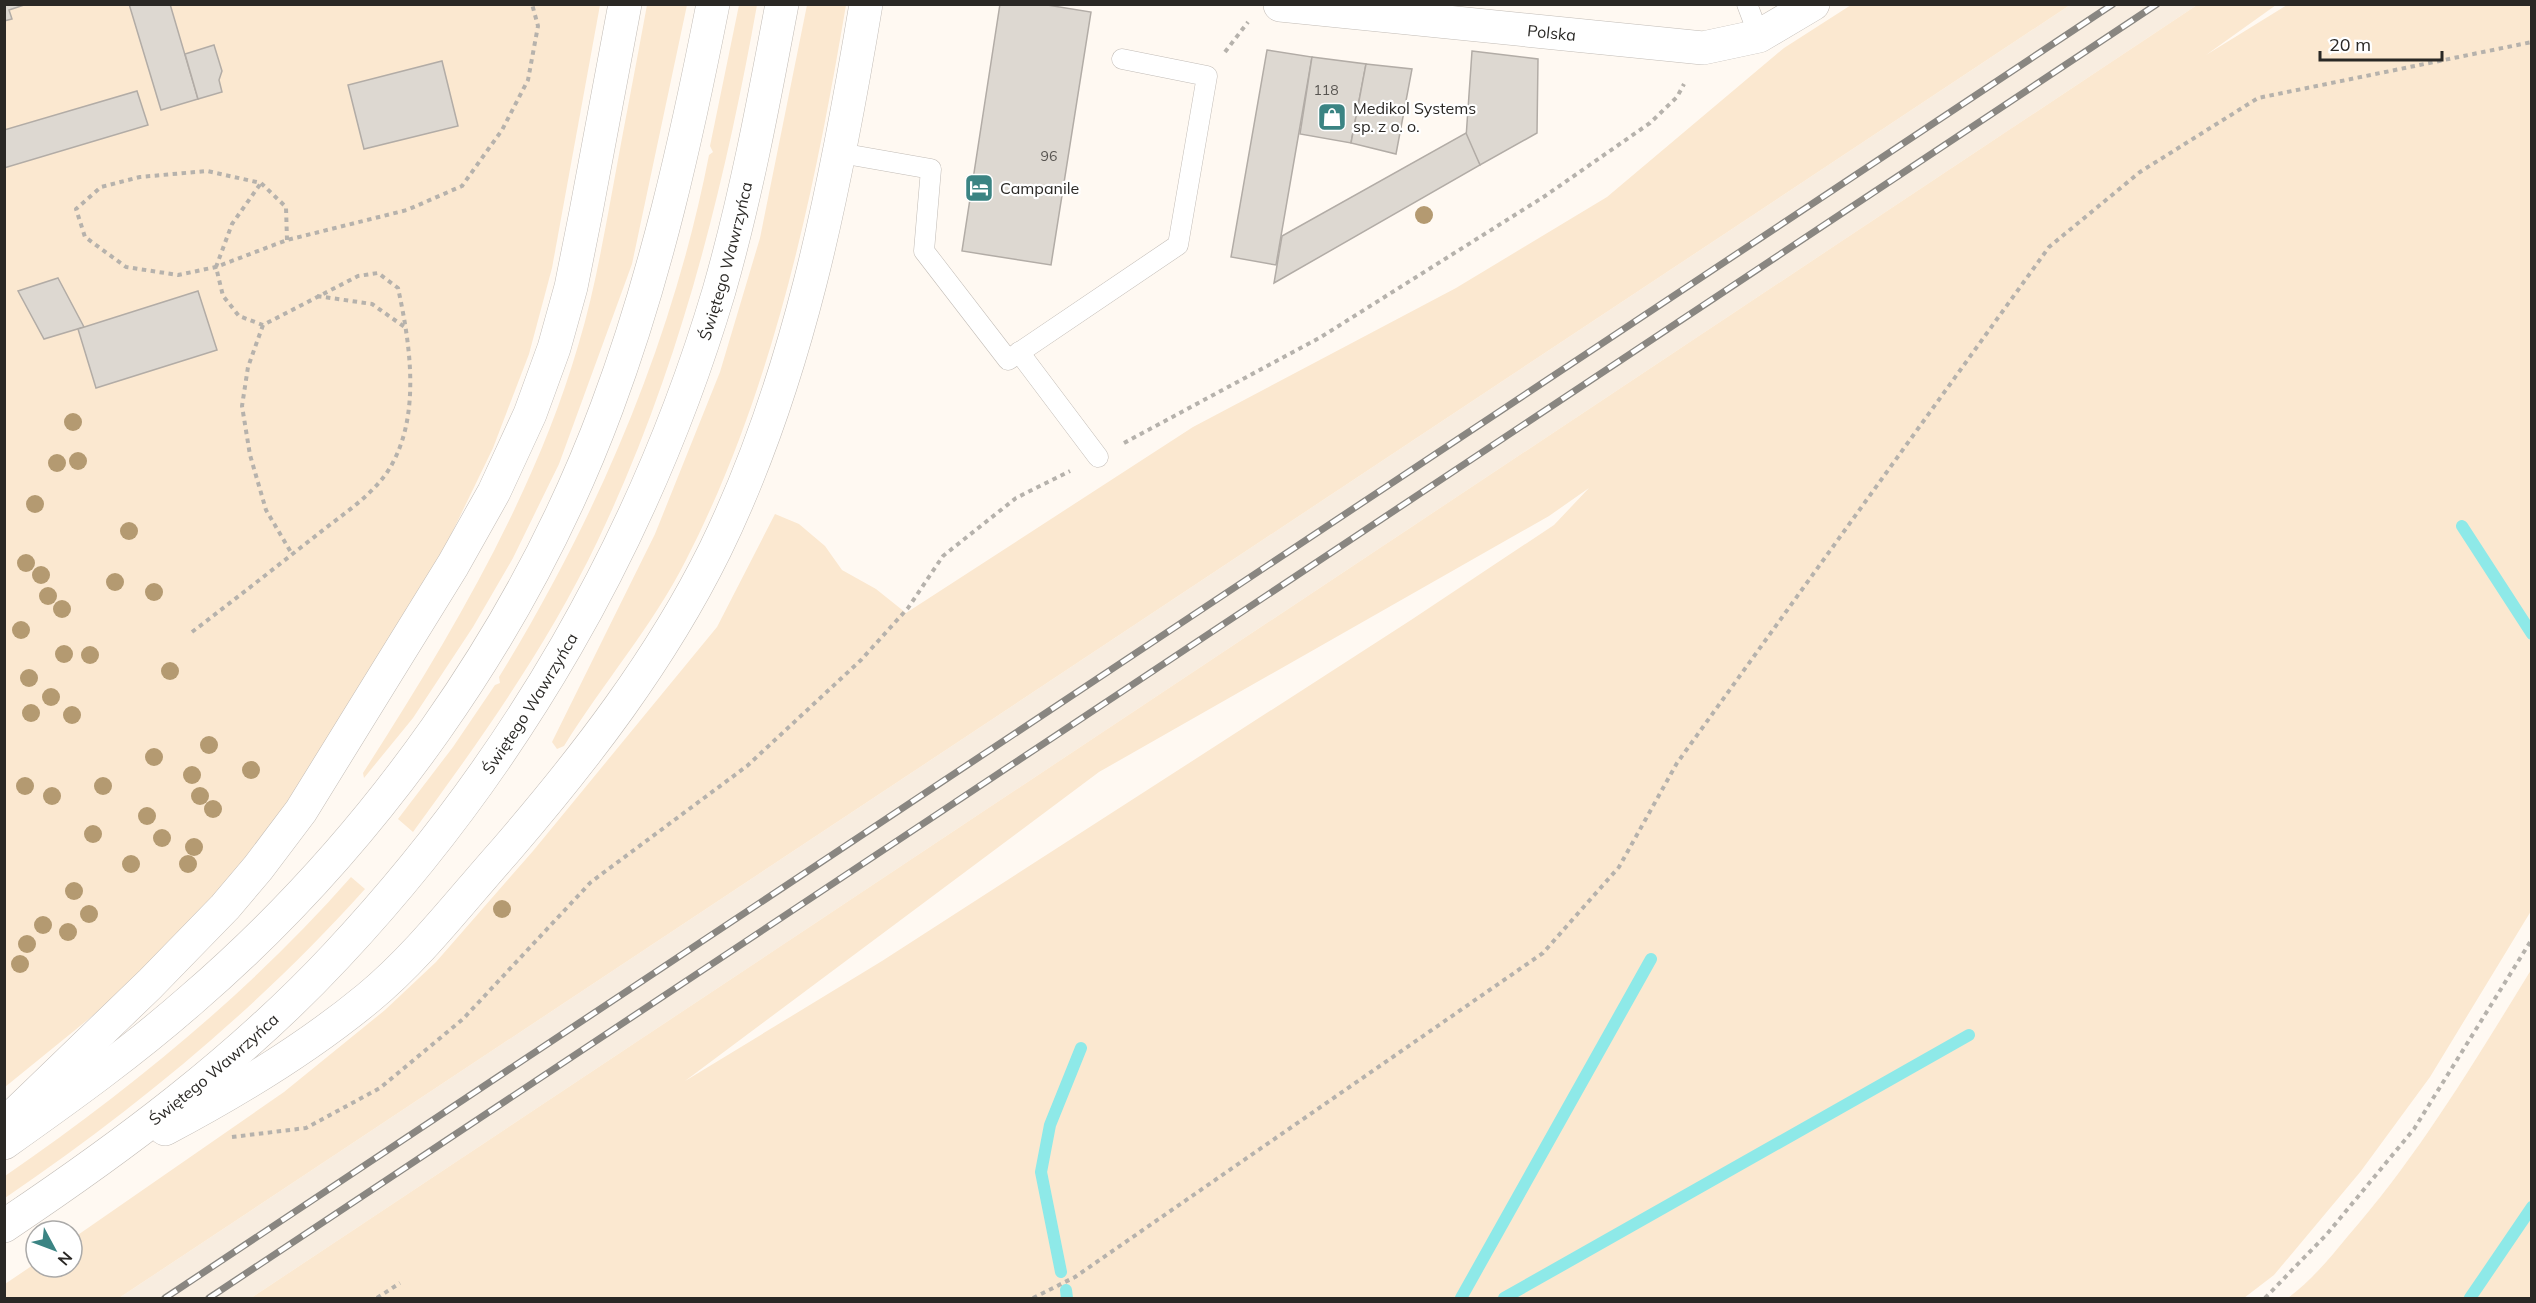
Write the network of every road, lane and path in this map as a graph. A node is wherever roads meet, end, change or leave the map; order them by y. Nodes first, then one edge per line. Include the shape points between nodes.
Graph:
1 (532, 4) edge
2 (625, 4) edge
3 (713, 4) edge
4 (782, 4) edge
5 (866, 4) edge
6 (1747, 4) edge
7 (1813, 4) edge
8 (1280, 5) edge
9 (1759, 36) junction
10 (2532, 42) edge
11 (1703, 48) junction
12 (1122, 59) dead end
13 (1207, 76) junction
14 (840, 153) junction
15 (261, 183) junction
16 (287, 240) junction
17 (216, 267) junction
18 (316, 296) junction
19 (262, 325) junction
20 (407, 329) junction
21 (1019, 352) junction
22 (1098, 457) junction
23 (292, 554) junction
24 (192, 632) dead end
25 (2532, 939) edge
26 (4, 1123) edge
27 (228, 1138) dead end
28 (4, 1143) edge
29 (76, 1178) junction
30 (4, 1226) edge
31 (400, 1283) dead end
32 (377, 1299) edge
33 (1033, 1299) edge
34 (2265, 1299) edge

1 - 16 path via 538,27 528,80 502,130 462,186 407,210
2 - 26 main road via 580,244 554,348 530,414 494,492 301,812 258,868 150,984
3 - 28 main road via 689,127 655,266 607,409 549,538 480,662 384,798 265,931 129,1052
4 - 29 main road, Świętego Wawrzyńca via 741,207 719,291 687,386 654,474 617,553 533,705 472,795 409,875 335,958 214,1071
5 - 14 main road
6 - 9 lane
7 - 9 main road, Polska
8 - 11 main road, Polska
8 - 13 path via 1248,22
9 - 11 main road, Polska
10 - 33 path via 2258,98 2140,172 2049,247 1677,763 1619,867 1543,953 1075,1277
11 - 22 path via 1677,97 1650,123 1545,196 1321,337
12 - 13 lane
13 - 21 lane via 1178,245
14 - 21 lane via 931,169 924,251 1008,360
14 - 29 main road via 800,317 745,481 715,550 680,615 606,728 460,902 369,997 279,1064
15 - 16 path via 286,207
15 - 17 path via 232,224
15 - 17 path via 207,171 140,177 101,187 76,209 85,237 126,267 178,275
16 - 17 path
17 - 19 path via 223,296 239,316
18 - 19 path
18 - 20 path via 372,304
18 - 20 path via 358,276 378,273 398,288
19 - 23 path via 248,367 242,406 250,455 266,510
20 - 23 path via 406,425 391,466 364,497
21 - 22 lane
22 - 27 path via 1016,498 943,556 908,608 861,660 747,766 591,882 463,1019 380,1088 306,1128
23 - 24 path
25 - 34 path via 2414,1129 2326,1234
29 - 30 main road, Świętego Wawrzyńca
31 - 32 path

